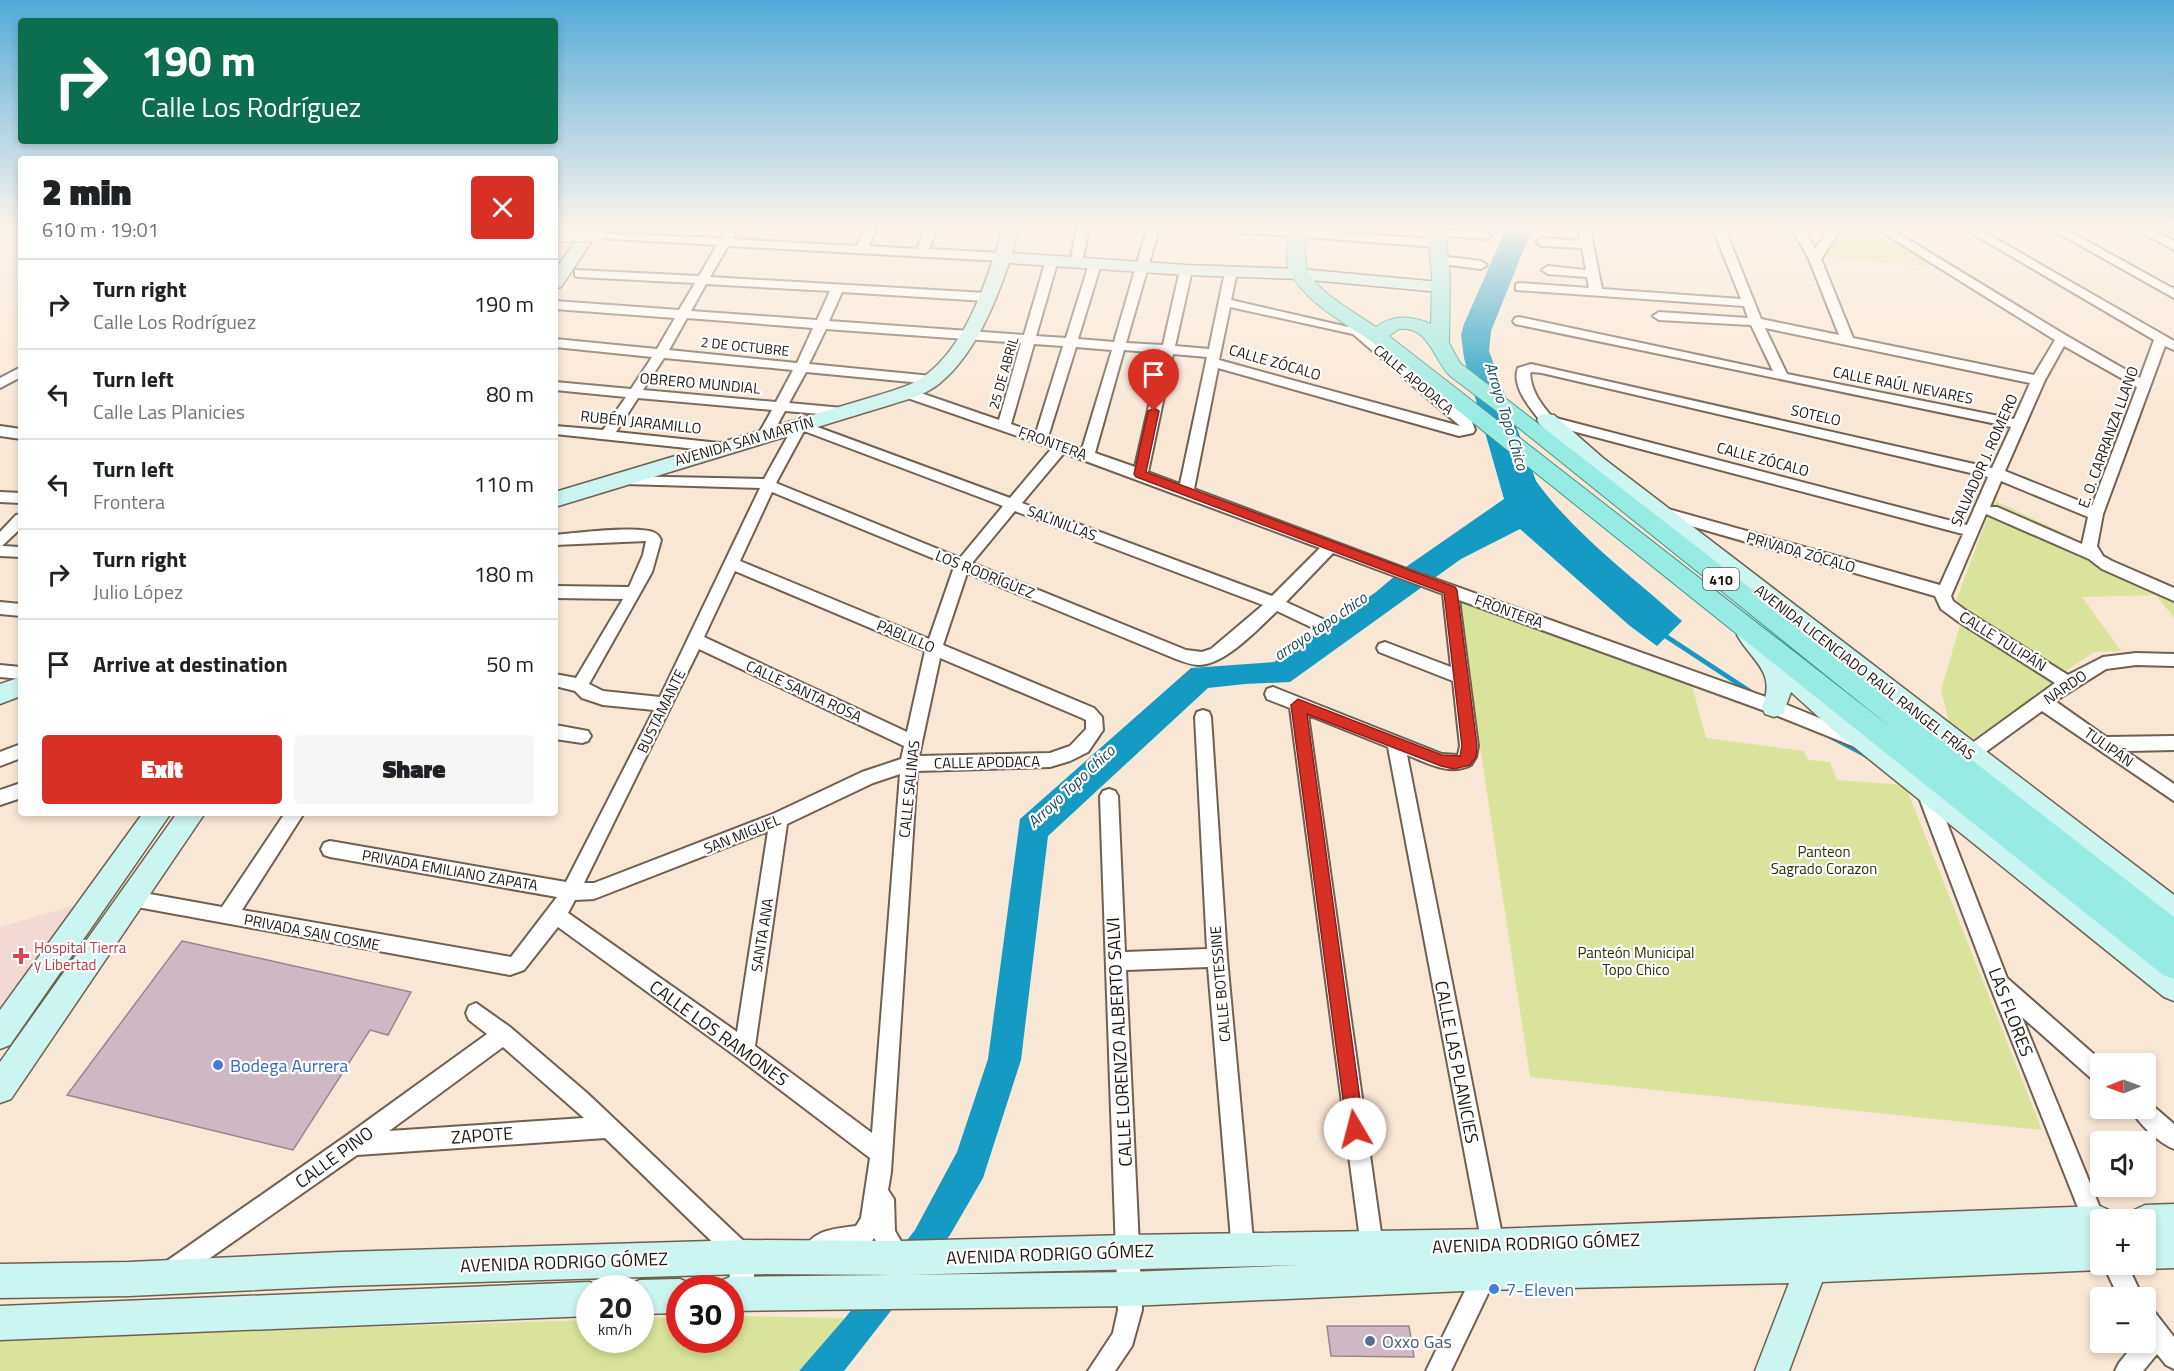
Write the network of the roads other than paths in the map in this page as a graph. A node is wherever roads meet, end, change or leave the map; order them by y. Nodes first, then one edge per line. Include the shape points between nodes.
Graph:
1 (694, 293) edge
2 (836, 293) edge
3 (900, 293) edge
4 (988, 293) edge
5 (1042, 293) edge
6 (1087, 293) edge
7 (1132, 293) edge
8 (1180, 293) edge
9 (1227, 293) edge
10 (1319, 293) edge
11 (1440, 293) edge
12 (1610, 293) edge
13 (1744, 293) edge
14 (1829, 293) edge
15 (1987, 293) edge
16 (2082, 293) edge
17 (986, 297) junction
18 (1225, 302) junction
19 (1748, 303) junction
20 (558, 305) edge
21 (682, 312) junction
22 (1659, 316) dead end
23 (1519, 321) dead end
24 (1756, 322) junction
25 (823, 323) junction
26 (1365, 331) junction
27 (968, 334) junction
28 (1029, 339) junction
29 (2062, 339) junction
30 (1848, 340) junction
31 (1440, 341) junction
32 (1073, 342) junction
33 (558, 343) edge
34 (2168, 343) edge
35 (1117, 346) junction
36 (1167, 349) junction
37 (661, 352) junction
38 (1213, 357) junction
39 (802, 366) junction
40 (18, 373) edge
41 (1782, 377) junction
42 (932, 380) junction
43 (2038, 380) junction
44 (0, 385) edge
45 (558, 386) edge
46 (2145, 386) junction
47 (18, 387) edge
48 (904, 392) junction
49 (635, 394) junction
50 (780, 406) junction
51 (843, 412) junction
52 (1537, 421) junction
53 (2018, 424) junction
54 (801, 425) junction
55 (1004, 425) junction
56 (558, 430) edge
57 (1468, 430) joint
58 (0, 431) edge
59 (18, 434) edge
60 (607, 435) junction
61 (765, 435) junction
62 (1041, 440) junction
63 (0, 443) edge
64 (18, 444) edge
65 (724, 447) junction
66 (1061, 447) junction
67 (1087, 456) junction
68 (1140, 474) junction
69 (1998, 474) junction
70 (618, 478) junction
71 (768, 485) junction
72 (1186, 491) junction
73 (0, 497) edge
74 (18, 498) edge
75 (558, 499) edge
76 (1014, 504) junction
77 (1992, 511) dead end
78 (2096, 514) junction
79 (18, 522) edge
80 (1661, 522) junction
81 (1970, 531) junction
82 (558, 540) edge
83 (0, 541) edge
84 (1331, 546) junction
85 (0, 551) edge
86 (2091, 551) junction
87 (18, 552) edge
88 (731, 563) junction
89 (962, 565) junction
90 (1735, 570) joint
91 (1450, 590) junction
92 (558, 592) edge
93 (633, 593) junction
94 (1943, 594) junction
95 (2174, 595) edge
96 (1274, 603) junction
97 (0, 608) edge
98 (18, 610) edge
99 (1321, 625) dead end
100 (1744, 628) junction
101 (695, 640) junction
102 (934, 648) junction
103 (1385, 648) dead end
104 (2174, 660) edge
105 (1771, 661) junction
106 (0, 671) edge
107 (18, 673) edge
108 (1460, 677) junction
109 (558, 681) edge
110 (2068, 682) junction
111 (580, 685) junction
112 (18, 687) edge
113 (0, 694) edge
114 (1273, 694) dead end
115 (2043, 702) junction
116 (665, 704) junction
117 (1298, 705) junction
118 (1773, 707) junction
119 (1080, 709) joint
120 (1203, 717) dead end
121 (558, 732) edge
122 (582, 736) dead end
123 (1895, 741) junction
124 (913, 742) junction
125 (1396, 743) junction
126 (2174, 743) edge
127 (2105, 744) junction
128 (18, 752) edge
129 (1970, 754) junction
130 (0, 759) edge
131 (909, 764) junction
132 (1924, 787) junction
133 (18, 791) edge
134 (2174, 794) edge
135 (1109, 796) dead end
136 (0, 798) edge
137 (156, 816) edge
138 (190, 816) edge
139 (293, 816) edge
140 (779, 819) junction
141 (330, 849) dead end
142 (571, 890) junction
143 (133, 899) junction
144 (2174, 911) edge
145 (556, 915) junction
146 (227, 916) junction
147 (2174, 935) edge
148 (1217, 958) junction
149 (1115, 962) junction
150 (491, 964) joint
151 (2174, 965) edge
152 (1999, 983) junction
153 (2174, 987) edge
154 (476, 1013) dead end
155 (503, 1034) junction
156 (0, 1035) edge
157 (744, 1050) junction
158 (2090, 1063) edge
159 (0, 1088) edge
160 (2152, 1119) edge
161 (609, 1126) junction
162 (2174, 1138) edge
163 (354, 1144) junction
164 (880, 1162) junction
165 (2091, 1209) edge
166 (2174, 1220) edge
167 (2156, 1221) edge
168 (2090, 1226) edge
169 (1824, 1232) junction
170 (1372, 1247) junction
171 (1128, 1251) junction
172 (1243, 1251) junction
173 (2174, 1252) edge
174 (2156, 1253) edge
175 (1644, 1254) junction
176 (2090, 1254) edge
177 (744, 1257) junction
178 (809, 1258) junction
179 (900, 1258) junction
180 (1490, 1259) junction
181 (1812, 1266) junction
182 (740, 1275) edge
183 (164, 1277) junction
184 (0, 1281) edge
185 (1130, 1289) junction
186 (744, 1294) edge
187 (576, 1299) edge
188 (0, 1323) edge
189 (2156, 1334) edge
190 (2137, 1353) edge
191 (2174, 1357) edge
192 (1100, 1371) edge
193 (1438, 1371) edge
194 (1772, 1371) edge
195 (2127, 1371) edge

1 - 21 street
2 - 25 street
3 - 17 street
4 - 17 main road
5 - 28 street, 25 DE ABRIL
6 - 32 street
7 - 35 street
8 - 36 street
9 - 18 street
10 - 26 main road, CALLE APODACA / 410
11 - 31 main road, 410
12 - 19 street
13 - 19 street
14 - 30 street
15 - 29 street
16 - 34 street
17 - 27 main road
18 - 26 street
18 - 38 street
19 - 24 street
20 - 21 street, CALLE ZÓCALO
21 - 25 street, CALLE ZÓCALO
21 - 37 street
22 - 24 street
23 - 41 street, CALLE RAÚL NEVARES
24 - 30 street
24 - 41 street
25 - 27 street, CALLE ZÓCALO
25 - 39 street
26 - 31 main road via 1406,323 1433,333
26 - 57 street, CALLE APODACA via 1466,422
26 - 100 main road, 410
27 - 28 street, CALLE ZÓCALO
27 - 42 main road
28 - 32 street, CALLE ZÓCALO
28 - 55 street, 25 DE ABRIL
29 - 43 street, SALVADOR J. ROMERO
29 - 46 street
30 - 43 street
31 - 52 main road, 410 via 1448,361 1462,374
32 - 35 street, CALLE ZÓCALO
32 - 62 street
33 - 37 street, 2 DE OCTUBRE
34 - 46 street, E. O. CARRANZA LLANO
35 - 36 street, CALLE ZÓCALO
35 - 67 street
36 - 38 street, CALLE ZÓCALO
36 - 68 street
37 - 39 street, 2 DE OCTUBRE
37 - 49 street
38 - 57 street, CALLE ZÓCALO via 1459,431
38 - 72 street
39 - 42 street, 2 DE OCTUBRE
39 - 50 street
40 - 44 street
41 - 53 street, CALLE RAÚL NEVARES
42 - 48 main road, AVENIDA SAN MARTÍN
43 - 53 street, SALVADOR J. ROMERO
44 - 47 street
45 - 49 street, OBRERO MUNDIAL
46 - 78 street, E. O. CARRANZA LLANO
48 - 51 main road, AVENIDA SAN MARTÍN
48 - 55 street, FRONTERA
49 - 50 street, OBRERO MUNDIAL
49 - 60 street
50 - 51 street, OBRERO MUNDIAL
50 - 61 street
51 - 54 main road, AVENIDA SAN MARTÍN
52 - 69 street, SOTELO via 1523,377 1523,371 1532,368
52 - 80 main road, 410
52 - 81 street, CALLE ZÓCALO
53 - 69 street, SALVADOR J. ROMERO
54 - 61 main road, AVENIDA SAN MARTÍN
54 - 71 street, BUSTAMANTE
54 - 76 street, SALINILLAS
55 - 62 street, FRONTERA
56 - 60 street, RUBÉN JARAMILLO
58 - 59 street
60 - 65 street, RUBÉN JARAMILLO
61 - 65 main road, AVENIDA SAN MARTÍN
62 - 66 street, FRONTERA
63 - 64 street
65 - 70 main road, AVENIDA SAN MARTÍN
66 - 67 street, FRONTERA
66 - 76 street, CALLE SALINAS
67 - 68 street, FRONTERA
68 - 72 street, FRONTERA
69 - 78 street, SOTELO
69 - 81 street, SALVADOR J. ROMERO
70 - 71 street, LOS RODRÍGUEZ
70 - 75 main road, AVENIDA SAN MARTÍN
71 - 88 street, BUSTAMANTE
71 - 89 street, LOS RODRÍGUEZ
72 - 84 street, FRONTERA
73 - 74 street
76 - 89 street, CALLE SALINAS
76 - 96 street, SALINILLAS
77 - 86 street
78 - 86 street, E. O. CARRANZA LLANO
79 - 83 street
80 - 90 main road via 1684,542
80 - 94 street, PRIVADA ZÓCALO
80 - 123 main road, 410
81 - 94 street, SALVADOR J. ROMERO
82 - 93 street via 640,535 653,538 651,555
84 - 91 street, FRONTERA
84 - 96 street
85 - 87 street
86 - 95 street via 2107,565
88 - 101 street, BUSTAMANTE
88 - 102 street, PABLILLO
89 - 96 street, LOS RODRÍGUEZ via 1182,655 1203,659 1223,648
89 - 102 street, CALLE SALINAS
90 - 129 main road, AVENIDA LICENCIADO RAÚL RANGEL FRÍAS
91 - 108 street
91 - 118 street, FRONTERA
92 - 93 street
93 - 111 street
94 - 110 street, CALLE TULIPÁN via 1947,605 1962,616
96 - 99 street, SALINILLAS
97 - 98 street
100 - 105 main road
100 - 123 main road, 410
101 - 116 street, BUSTAMANTE
101 - 124 street, CALLE SANTA ROSA
102 - 119 street, PABLILLO
102 - 124 street, CALLE SALINAS
103 - 108 street
104 - 110 street, NARDO via 2103,663
105 - 118 main road via 1780,690
105 - 123 main road via 1842,723
106 - 107 street
108 - 125 street via 1470,752 1464,761 1441,760
109 - 111 street
110 - 115 street, NARDO
111 - 116 street via 588,693 603,698
112 - 113 main road
114 - 117 street
115 - 127 street, TULIPÁN
115 - 129 street, NARDO
116 - 142 street, BUSTAMANTE
117 - 125 street
117 - 170 street
118 - 123 street, FRONTERA
119 - 131 street, CALLE APODACA via 1094,717 1095,730 1080,749 1068,756 1027,762
120 - 148 street, CALLE BOTESSINE
121 - 122 street
123 - 132 main road
123 - 147 main road, 410
123 - 151 main road, 410
124 - 131 street, CALLE SALINAS
125 - 180 street, CALLE LAS PLANICIES
126 - 127 street
127 - 134 street, TULIPÁN
128 - 130 street
129 - 144 main road, AVENIDA LICENCIADO RAÚL RANGEL FRÍAS
131 - 140 street, SAN MIGUEL via 868,777
131 - 164 street, CALLE SALINAS
132 - 152 street, LAS FLORES
132 - 153 main road
133 - 136 street
135 - 149 street, CALLE LORENZO ALBERTO SALVI
137 - 156 main road
138 - 143 main road
139 - 146 street
140 - 142 street, SAN MIGUEL via 608,887 585,892
140 - 157 street, SANTA ANA
141 - 142 street, PRIVADA EMILIANO ZAPATA
142 - 145 street, BUSTAMANTE
143 - 146 street, PRIVADA SAN COSME
143 - 159 main road
145 - 150 street, BUSTAMANTE via 516,964
145 - 157 street, CALLE LOS RAMONES
146 - 150 street, PRIVADA SAN COSME
148 - 149 street
148 - 172 street, CALLE BOTESSINE
149 - 171 street, CALLE LORENZO ALBERTO SALVI
152 - 158 street
152 - 165 street, LAS FLORES
154 - 155 street
155 - 161 street
155 - 163 street, CALLE PINO
157 - 164 street, CALLE LOS RAMONES
160 - 162 street
161 - 163 street, ZAPOTE
161 - 177 street
163 - 183 street, CALLE PINO
164 - 178 street, CALLE SALINAS via 871,1222 864,1235 825,1241
164 - 179 street, CALLE SALINAS via 884,1234
166 - 167 main road
168 - 169 main road, AVENIDA RODRIGO GÓMEZ
169 - 175 main road, AVENIDA RODRIGO GÓMEZ
169 - 181 main road
170 - 172 main road, AVENIDA RODRIGO GÓMEZ
170 - 180 main road, AVENIDA RODRIGO GÓMEZ
171 - 172 main road, AVENIDA RODRIGO GÓMEZ
171 - 179 main road, AVENIDA RODRIGO GÓMEZ
171 - 185 street, CALLE LORENZO ALBERTO SALVI
173 - 174 main road
175 - 180 main road, AVENIDA RODRIGO GÓMEZ
175 - 181 main road, AVENIDA RODRIGO GÓMEZ
176 - 181 main road, AVENIDA RODRIGO GÓMEZ
177 - 178 main road, AVENIDA RODRIGO GÓMEZ
177 - 182 street
177 - 183 main road, AVENIDA RODRIGO GÓMEZ
178 - 179 main road, AVENIDA RODRIGO GÓMEZ
180 - 185 main road, AVENIDA RODRIGO GÓMEZ
180 - 193 street
181 - 194 main road
183 - 184 main road, AVENIDA RODRIGO GÓMEZ
185 - 186 main road, AVENIDA RODRIGO GÓMEZ
185 - 192 street, CALLE LORENZO ALBERTO SALVI via 1128,1327 1120,1346
187 - 188 main road
189 - 191 street
190 - 195 street

